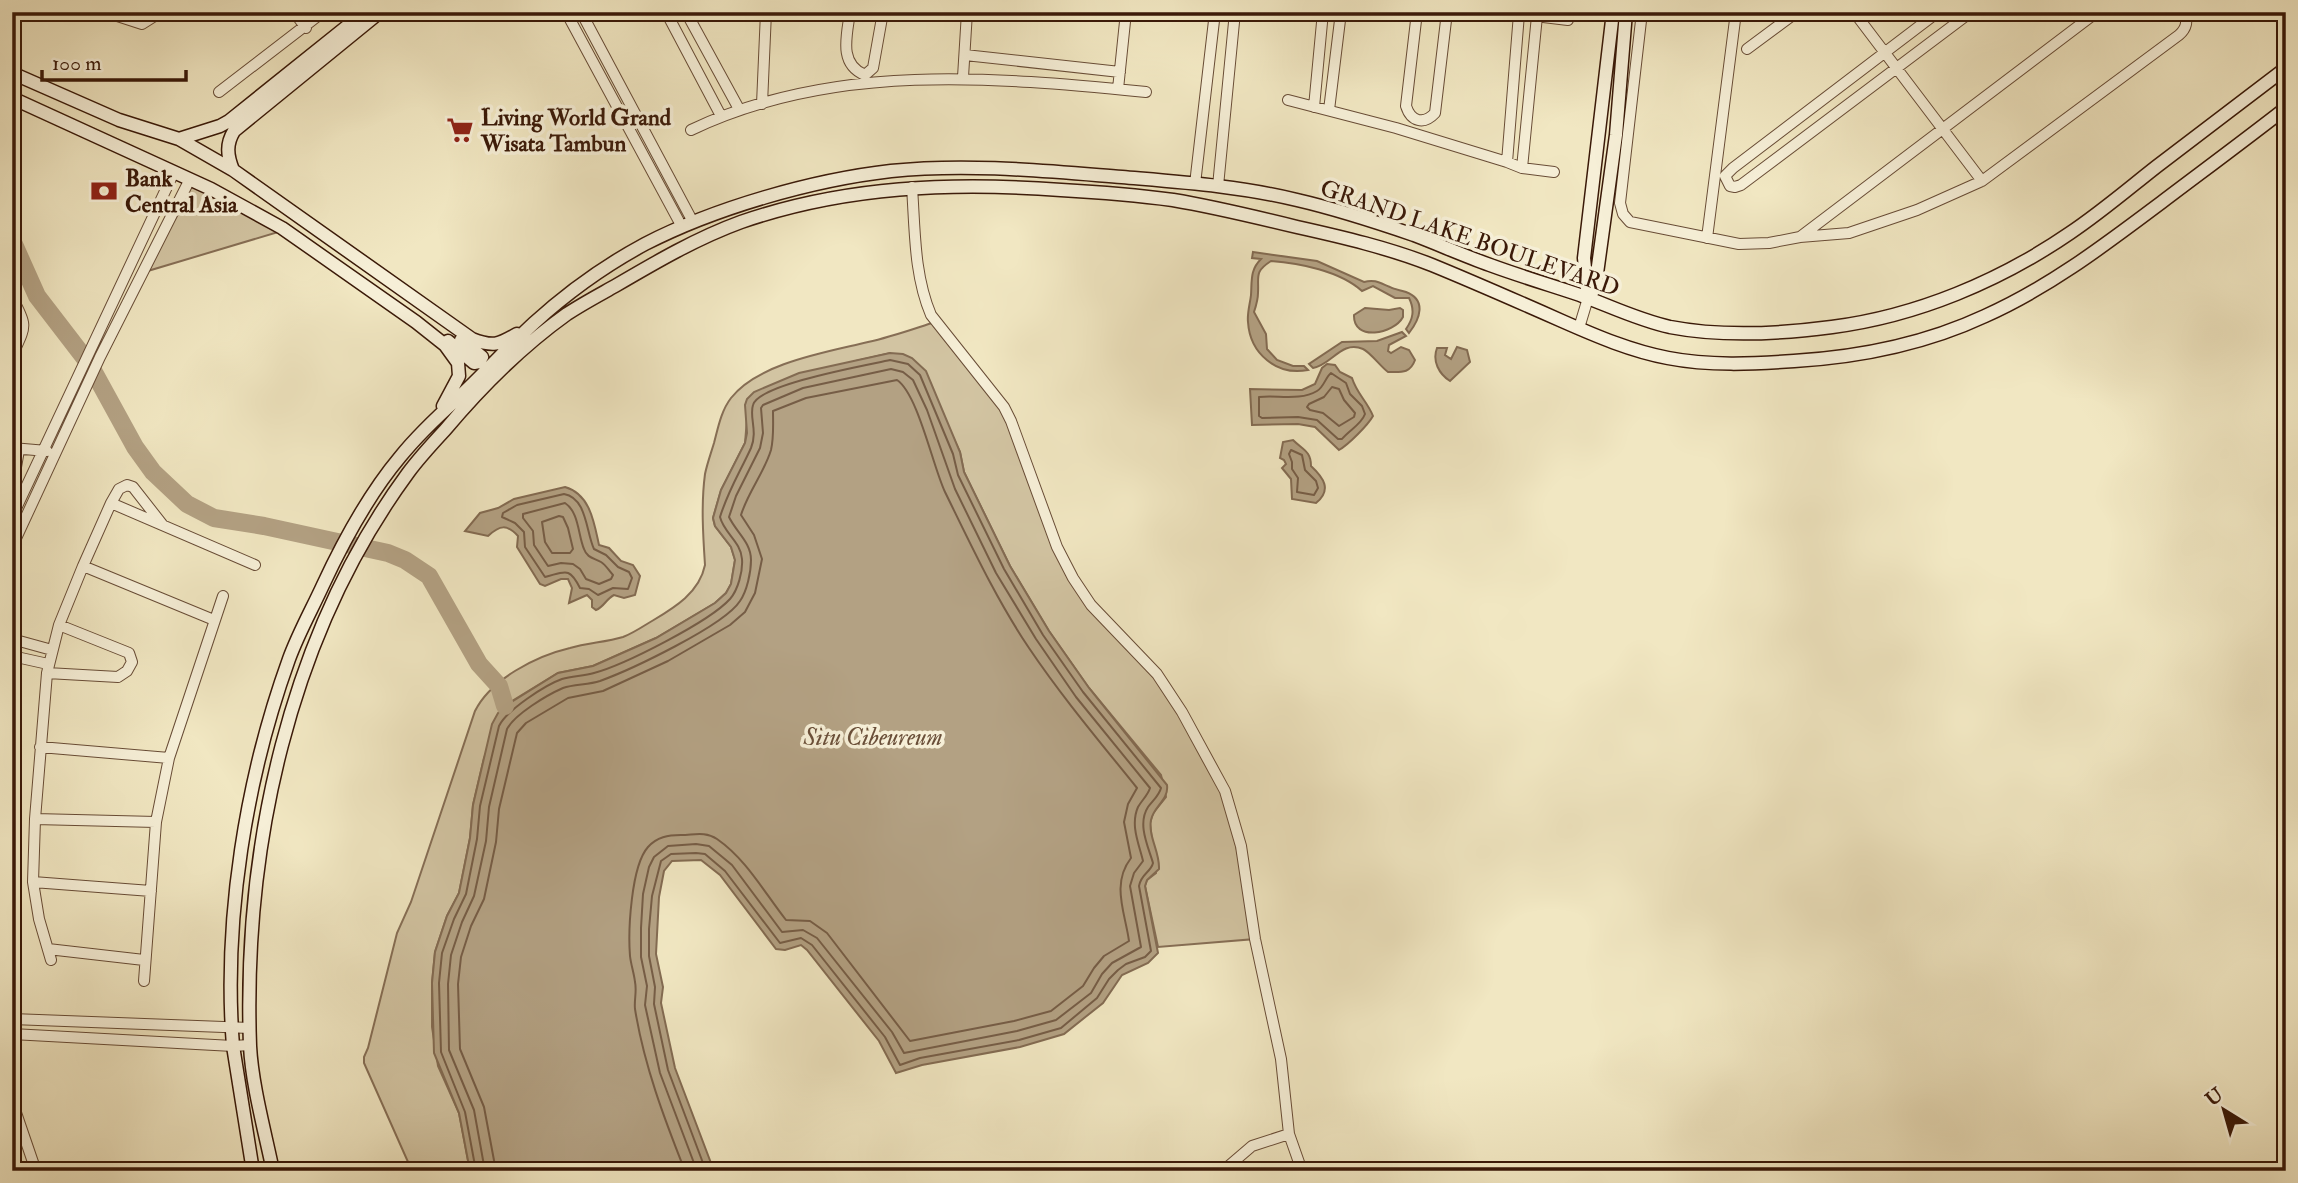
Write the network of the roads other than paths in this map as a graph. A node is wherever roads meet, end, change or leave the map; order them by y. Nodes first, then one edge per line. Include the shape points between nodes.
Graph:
1 (105, 12) edge
2 (294, 12) edge
3 (323, 12) edge
4 (365, 12) edge
5 (380, 12) edge
6 (566, 12) edge
7 (581, 12) edge
8 (666, 12) edge
9 (686, 12) edge
10 (766, 12) edge
11 (850, 12) edge
12 (883, 12) edge
13 (967, 12) edge
14 (1126, 12) edge
15 (1215, 12) edge
16 (1235, 12) edge
17 (1323, 12) edge
18 (1341, 12) edge
19 (1417, 12) edge
20 (1447, 12) edge
21 (1502, 12) edge
22 (1613, 12) edge
23 (1626, 12) edge
24 (1642, 12) edge
25 (1736, 12) edge
26 (1797, 12) edge
27 (1854, 12) edge
28 (1938, 12) edge
29 (1971, 12) edge
30 (2097, 12) edge
31 (2183, 12) edge
32 (156, 14) edge
33 (1520, 14) junction
34 (1537, 16) junction
35 (1568, 20) dead end
36 (306, 28) junction
37 (1747, 49) dead end
38 (1886, 53) junction
39 (965, 55) junction
40 (1897, 68) junction
41 (2286, 68) edge
42 (1120, 72) junction
43 (12, 73) edge
44 (963, 77) junction
45 (1118, 89) junction
46 (219, 92) dead end
47 (1146, 92) dead end
48 (12, 98) edge
49 (1288, 100) dead end
50 (762, 104) junction
51 (1314, 107) junction
52 (2286, 108) edge
53 (739, 109) junction
54 (1329, 110) junction
55 (721, 116) junction
56 (1942, 128) junction
57 (691, 130) dead end
58 (179, 139) junction
59 (1507, 162) junction
60 (1522, 168) junction
61 (233, 170) junction
62 (174, 172) junction
63 (1554, 172) dead end
64 (190, 179) junction
65 (1168, 181) junction
66 (1982, 181) junction
67 (1195, 184) junction
68 (1219, 186) junction
69 (912, 187) junction
70 (1251, 192) junction
71 (1167, 200) junction
72 (1248, 216) junction
73 (688, 224) junction
74 (1800, 237) junction
75 (1707, 238) junction
76 (386, 277) junction
77 (12, 298) edge
78 (1588, 298) junction
79 (416, 322) junction
80 (529, 327) junction
81 (1579, 328) junction
82 (12, 356) edge
83 (435, 418) junction
84 (16, 449) edge
85 (44, 450) junction
86 (56, 451) junction
87 (12, 490) edge
88 (111, 503) junction
89 (12, 517) edge
90 (162, 524) junction
91 (12, 547) edge
92 (255, 565) dead end
93 (83, 566) junction
94 (223, 596) dead end
95 (214, 620) junction
96 (59, 625) junction
97 (12, 639) edge
98 (52, 650) junction
99 (12, 656) edge
100 (48, 668) junction
101 (40, 747) junction
102 (169, 758) junction
103 (34, 819) junction
104 (156, 822) junction
105 (33, 882) junction
106 (151, 891) junction
107 (48, 948) junction
108 (51, 960) dead end
109 (144, 960) junction
110 (144, 981) dead end
111 (12, 1019) edge
112 (231, 1026) junction
113 (250, 1028) junction
114 (12, 1034) edge
115 (250, 1045) junction
116 (233, 1046) junction
117 (12, 1101) edge
118 (1289, 1134) junction
119 (23, 1137) junction
120 (12, 1142) edge
121 (1224, 1170) edge
122 (36, 1171) edge
123 (253, 1171) edge
124 (273, 1171) edge
125 (1303, 1171) edge

1 - 32 street via 137,24
2 - 36 street
3 - 36 street
4 - 58 street via 229,121
5 - 61 street via 234,131 228,148
6 - 73 street
7 - 73 street
8 - 55 street
9 - 53 street
10 - 50 street
11 - 12 street via 845,48 849,63 864,75 873,68
13 - 39 street
14 - 42 street
15 - 67 street
16 - 68 street
17 - 51 street
18 - 54 street
19 - 20 street via 1406,106 1408,114 1426,121 1435,113
21 - 33 street
22 - 78 street via 1584,258
23 - 78 street via 1616,135 1595,288
24 - 75 street via 1620,203 1623,214 1630,222
25 - 75 street
26 - 37 street
27 - 38 street
28 - 38 street
29 - 40 street
30 - 56 street
31 - 66 street via 2187,21 2179,35
33 - 34 street
33 - 59 street
34 - 35 street
34 - 60 street
36 - 46 street
38 - 40 street
38 - 40 street via 1733,168 1725,176 1730,186 1741,185
39 - 42 street
39 - 44 street
40 - 56 street
41 - 78 street, GRAND LAKE BOULEVARD via 2071,232 1972,288 1927,305 1831,328 1738,334 1664,326
42 - 45 street
43 - 58 street via 119,120
44 - 45 street
44 - 50 street via 824,88
45 - 47 street
48 - 62 street
49 - 51 street
50 - 53 street
51 - 54 street
52 - 81 street, GRAND LAKE BOULEVARD via 2046,285 1937,335 1836,358 1741,364 1659,356
53 - 55 street
54 - 59 street
55 - 57 street
56 - 66 street
56 - 74 street
58 - 61 street
59 - 60 street
60 - 63 street
61 - 76 street
62 - 64 street
62 - 85 street
64 - 79 street via 282,228
64 - 86 street
65 - 67 street, GRAND LAKE BOULEVARD
65 - 71 street
65 - 73 street, GRAND LAKE BOULEVARD via 1016,170 894,171 783,193
66 - 74 street via 1849,233
67 - 68 street, GRAND LAKE BOULEVARD
68 - 70 street, GRAND LAKE BOULEVARD
69 - 71 street, GRAND LAKE BOULEVARD via 1013,187
69 - 113 street, GRAND LAKE BOULEVARD via 864,192 741,222 654,263 568,314 502,367 409,472 346,573 306,663 270,790 252,929
69 - 118 street via 918,268 931,315 1004,407 1073,578 1091,605 1157,674 1225,791 1241,846 1281,1059
70 - 72 street
70 - 78 street, GRAND LAKE BOULEVARD via 1359,217
71 - 72 street, GRAND LAKE BOULEVARD
72 - 81 street, GRAND LAKE BOULEVARD via 1424,262
73 - 80 street, GRAND LAKE BOULEVARD via 640,247 585,282
74 - 75 street via 1739,244
76 - 79 street via 482,357 474,363 425,322
76 - 80 street via 487,345 499,344
77 - 82 street via 25,328
78 - 81 street
79 - 83 street via 445,345 458,363 459,376
80 - 83 street, GRAND LAKE BOULEVARD
83 - 112 street, GRAND LAKE BOULEVARD via 395,461 347,536 290,655 254,781 239,860
84 - 85 street
84 - 87 street
85 - 86 street
85 - 89 street
86 - 91 street
88 - 90 street
88 - 90 street via 127,485 138,492
88 - 93 street
90 - 92 street
93 - 95 street
93 - 96 street
94 - 95 street
95 - 102 street
96 - 98 street
96 - 100 street via 129,653 132,662 118,677
97 - 98 street
98 - 100 street
99 - 100 street
100 - 101 street
101 - 102 street
101 - 103 street
102 - 104 street
103 - 104 street
103 - 105 street
104 - 106 street
105 - 106 street
105 - 107 street
106 - 109 street
107 - 108 street
107 - 109 street
109 - 110 street
111 - 112 street
112 - 113 street
112 - 116 street, GRAND LAKE BOULEVARD
113 - 115 street, GRAND LAKE BOULEVARD
114 - 116 street
115 - 116 street
115 - 124 street, GRAND LAKE BOULEVARD
116 - 123 street, GRAND LAKE BOULEVARD
117 - 119 street
118 - 121 street via 1252,1146
118 - 125 street
119 - 120 street
119 - 122 street

